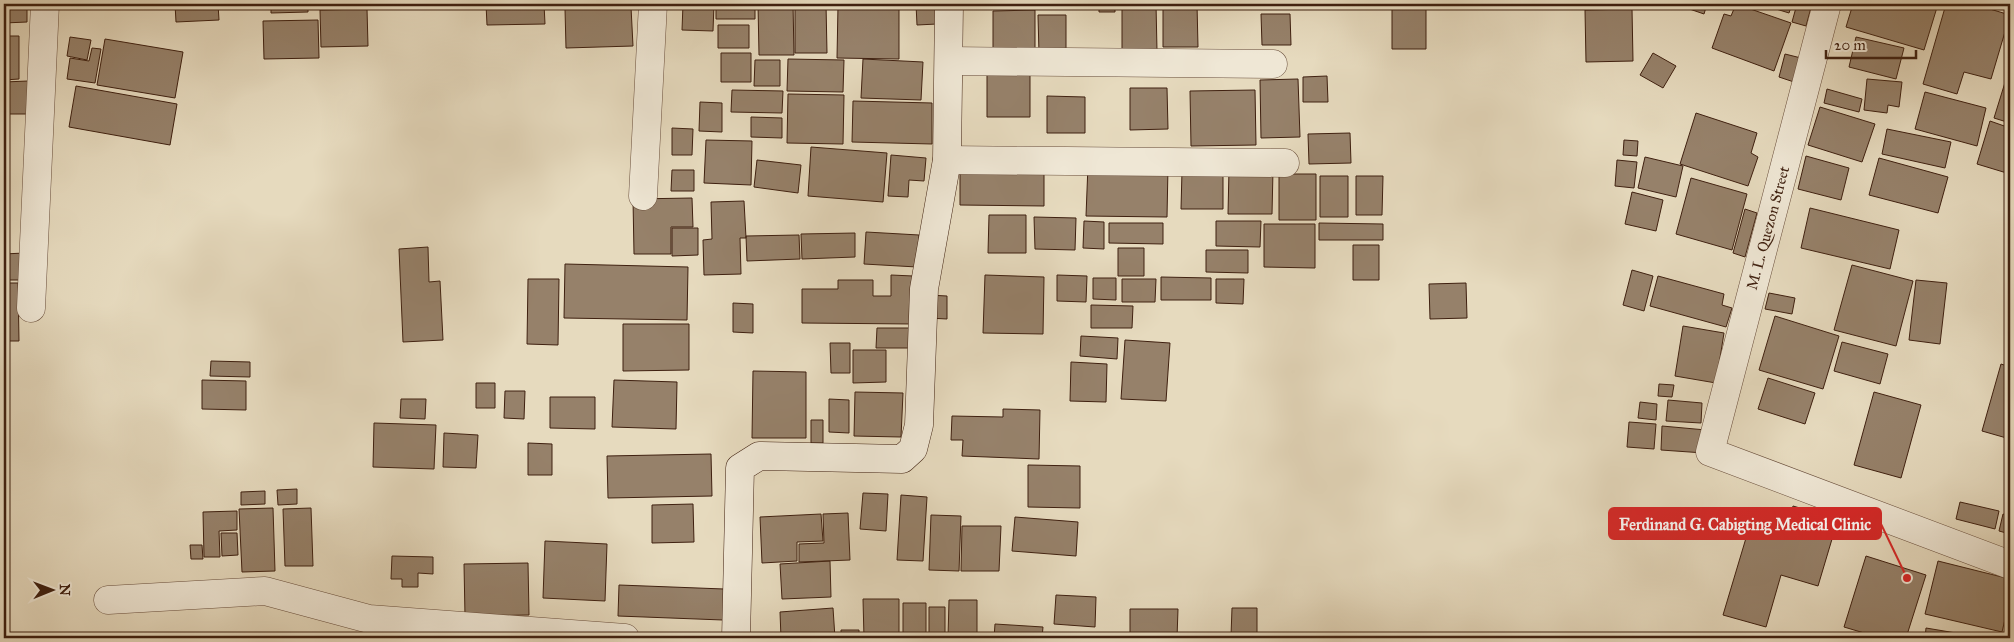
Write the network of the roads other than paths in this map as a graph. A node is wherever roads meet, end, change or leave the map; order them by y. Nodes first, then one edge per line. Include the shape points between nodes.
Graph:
1 (45, 4) edge
2 (653, 4) edge
3 (949, 4) edge
4 (1827, 4) edge
5 (949, 61) junction
6 (1273, 64) dead end
7 (947, 160) junction
8 (1285, 163) dead end
9 (643, 196) dead end
10 (31, 308) dead end
11 (2010, 565) edge
12 (108, 600) dead end
13 (625, 638) edge
14 (736, 638) edge

1 - 10 street
2 - 9 street
3 - 5 street
4 - 11 street, M. L. Quezon Street via 1710,452
5 - 6 street
5 - 7 street
7 - 8 street
7 - 14 street via 924,289 919,425 913,449 902,459 759,456 740,468
12 - 13 street via 265,591 369,619

